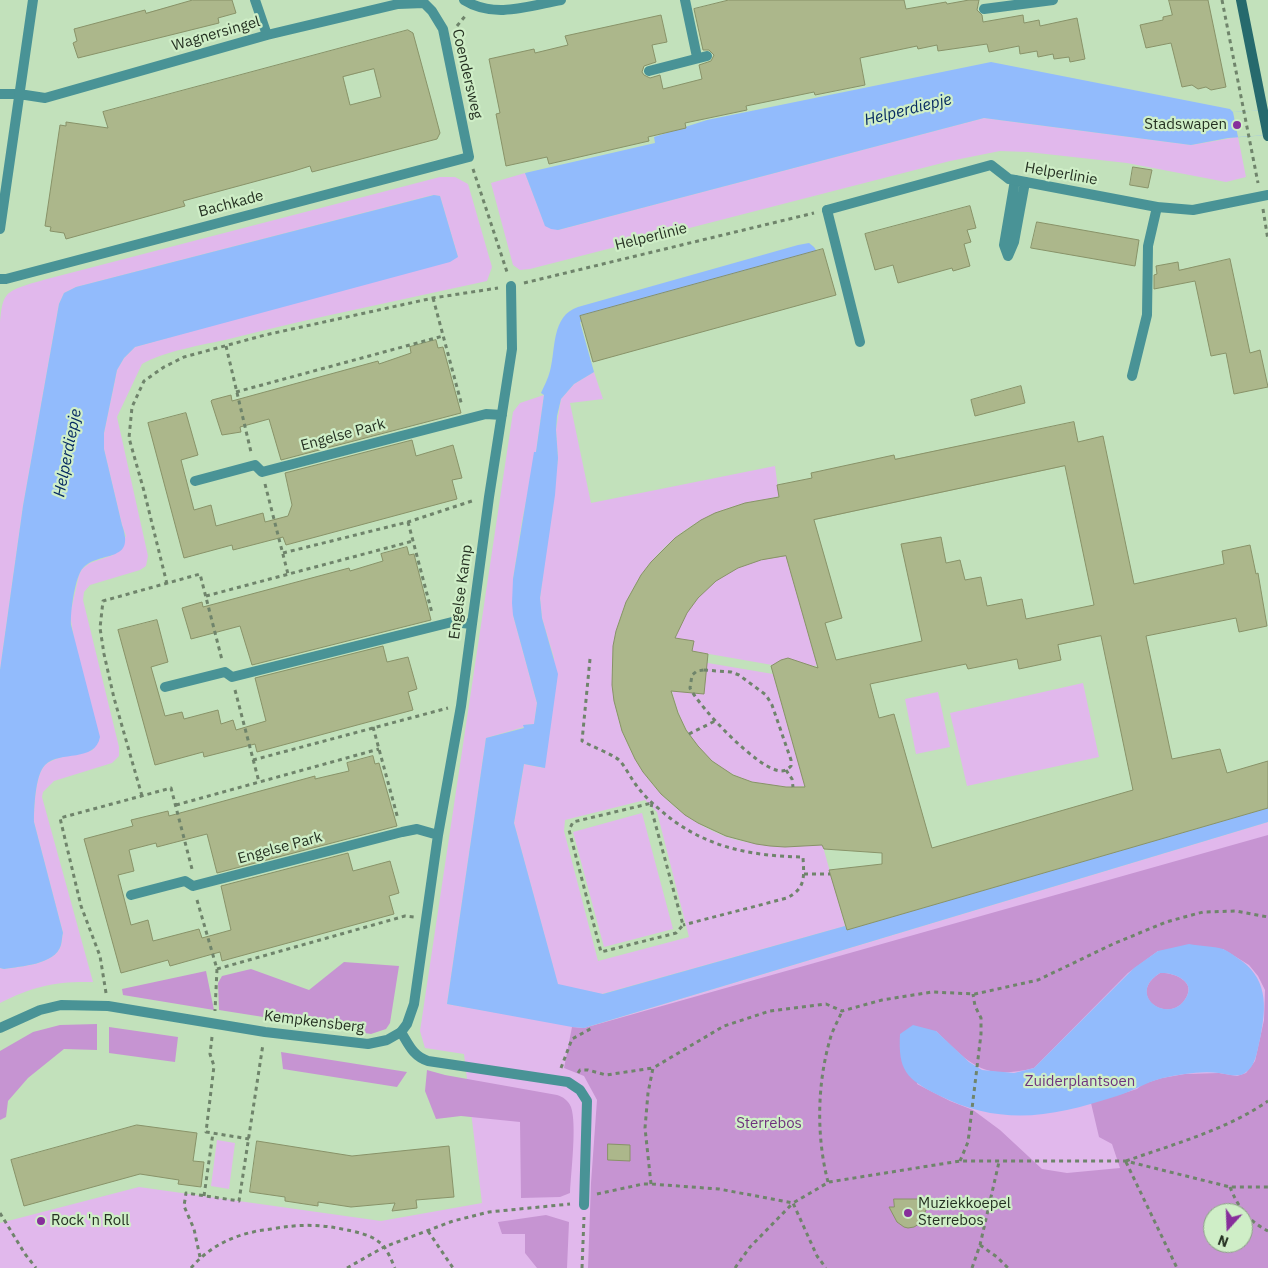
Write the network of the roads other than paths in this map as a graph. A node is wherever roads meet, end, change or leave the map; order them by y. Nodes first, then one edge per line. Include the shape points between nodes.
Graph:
1 (33, 0) edge
2 (255, 0) edge
3 (464, 0) edge
4 (561, 0) edge
5 (685, 0) edge
6 (1053, 0) edge
7 (1241, 0) edge
8 (424, 3) joint
9 (984, 9) dead end
10 (268, 35) junction
11 (649, 71) dead end
12 (0, 94) edge
13 (19, 94) junction
14 (1268, 136) edge
15 (469, 156) joint
16 (1020, 181) junction
17 (1264, 196) edge
18 (1157, 207) junction
19 (0, 230) edge
20 (0, 279) edge
21 (511, 286) road end
22 (860, 342) dead end
23 (1132, 376) dead end
24 (502, 415) junction
25 (194, 481) dead end
26 (472, 624) junction
27 (165, 687) dead end
28 (438, 835) junction
29 (131, 895) dead end
30 (0, 1028) edge
31 (401, 1032) junction
32 (584, 1200) road end

1 - 13 street
2 - 10 street
3 - 4 street via 473,6 499,11
5 - 11 street via 702,57
6 - 9 street
7 - 14 main road
8 - 10 street, Wagnersingel via 398,4
8 - 15 street, Coendersweg via 438,20 445,40
10 - 13 street, Wagnersingel via 45,98
12 - 13 street, Wagnersingel
13 - 19 street
15 - 20 street, Bachkade
16 - 16 street via 1004,245 1008,256 1014,242
16 - 18 street, Helperlinie
16 - 22 street, Helperlinie via 1010,179 991,165 827,210
17 - 18 street, Helperlinie via 1193,210
18 - 23 street via 1148,246 1146,315
21 - 24 street, Engelse Kamp via 512,349
24 - 25 street, Engelse Park via 486,414
24 - 26 street, Engelse Kamp
26 - 27 street via 452,622
26 - 28 street, Engelse Kamp
28 - 29 street, Engelse Park via 417,829 193,886 186,881
28 - 31 street, Engelse Kamp via 414,1004
30 - 31 street, Kempkensberg via 40,1010 61,1005 108,1006 265,1032 368,1044 387,1040
31 - 32 street via 418,1058 568,1082 580,1090 587,1102

